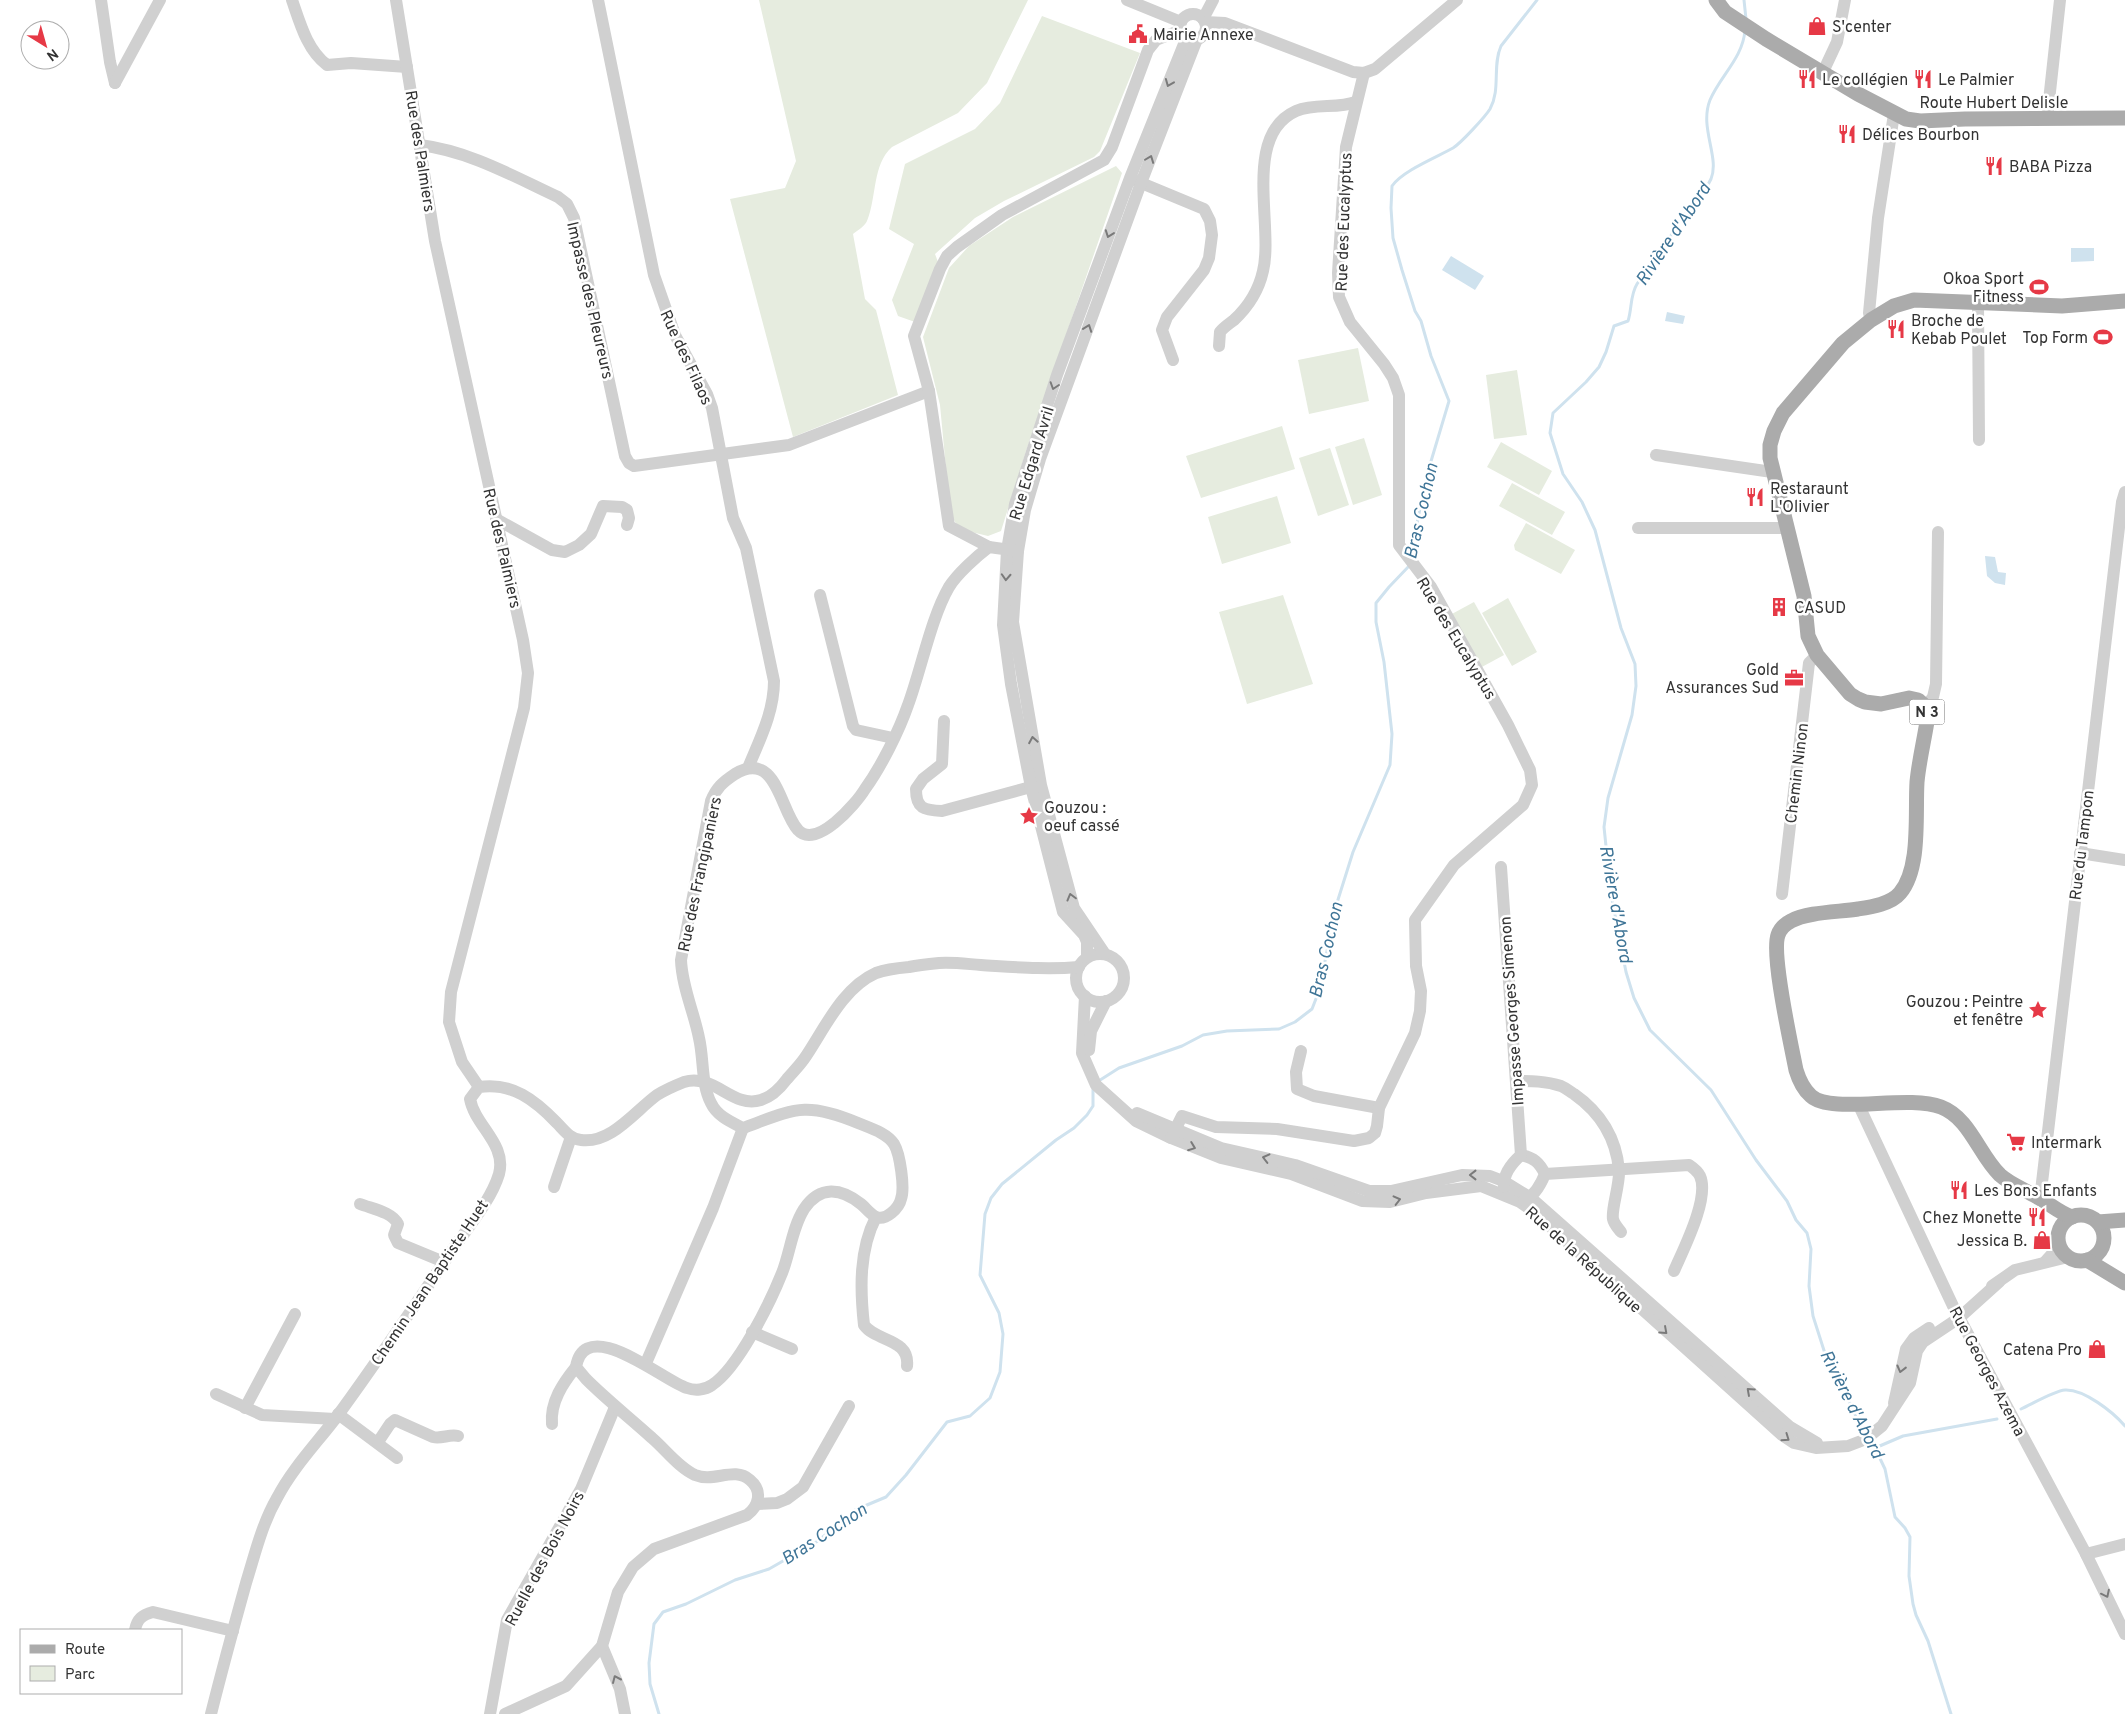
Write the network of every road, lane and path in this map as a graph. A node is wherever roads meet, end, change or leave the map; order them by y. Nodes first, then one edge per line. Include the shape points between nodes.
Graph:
1 (101, 0) edge
2 (160, 0) edge
3 (292, 0) edge
4 (396, 0) edge
5 (598, 0) edge
6 (1127, 0) edge
7 (1202, 0) edge
8 (1212, 0) edge
9 (1457, 0) edge
10 (1716, 0) edge
11 (1845, 0) edge
12 (2060, 0) edge
13 (1194, 27) junction
14 (407, 67) junction
15 (1823, 72) junction
16 (1364, 74) junction
17 (1356, 102) junction
18 (1894, 114) junction
19 (2125, 118) edge
20 (2047, 120) junction
21 (420, 145) junction
22 (1135, 180) junction
23 (2125, 301) edge
24 (1978, 303) junction
25 (1871, 320) junction
26 (1219, 346) dead end
27 (1173, 360) dead end
28 (929, 391) junction
29 (1979, 440) dead end
30 (719, 454) junction
31 (1656, 455) dead end
32 (1772, 472) junction
33 (2124, 499) edge
34 (496, 519) junction
35 (627, 525) dead end
36 (1638, 528) dead end
37 (1788, 528) junction
38 (1938, 532) dead end
39 (989, 547) junction
40 (1013, 551) junction
41 (820, 595) dead end
42 (1817, 655) junction
43 (1926, 707) junction
44 (944, 721) dead end
45 (893, 738) junction
46 (748, 768) junction
47 (1036, 786) junction
48 (2080, 853) junction
49 (2125, 860) edge
50 (1500, 866) dead end
51 (1782, 894) dead end
52 (1105, 954) junction
53 (1083, 962) junction
54 (1048, 969) junction
55 (1077, 984) junction
56 (1085, 996) junction
57 (1106, 1001) junction
58 (1301, 1051) dead end
59 (1089, 1070) junction
60 (706, 1081) junction
61 (1516, 1081) junction
62 (479, 1087) junction
63 (1860, 1103) junction
64 (1380, 1108) junction
65 (743, 1128) junction
66 (1173, 1133) junction
67 (571, 1137) junction
68 (1521, 1155) junction
69 (1619, 1170) junction
70 (1545, 1174) junction
71 (1504, 1181) junction
72 (554, 1187) dead end
73 (1505, 1196) junction
74 (2038, 1197) junction
75 (1525, 1200) junction
76 (360, 1204) dead end
77 (876, 1217) junction
78 (2068, 1220) junction
79 (2110, 1223) edge
80 (1621, 1232) dead end
81 (2064, 1251) junction
82 (2100, 1251) junction
83 (2087, 1260) junction
84 (444, 1262) junction
85 (1674, 1271) dead end
86 (2125, 1282) edge
87 (295, 1314) dead end
88 (1957, 1314) junction
89 (752, 1332) junction
90 (792, 1349) dead end
91 (646, 1363) junction
92 (907, 1366) dead end
93 (576, 1367) junction
94 (216, 1394) dead end
95 (850, 1406) dead end
96 (615, 1407) junction
97 (246, 1408) junction
98 (337, 1416) junction
99 (552, 1424) dead end
100 (458, 1436) dead end
101 (378, 1442) junction
102 (398, 1458) dead end
103 (758, 1504) junction
104 (2125, 1544) edge
105 (2086, 1554) junction
106 (135, 1629) edge
107 (232, 1631) junction
108 (2125, 1634) edge
109 (602, 1646) junction
110 (211, 1714) edge
111 (490, 1714) edge
112 (505, 1714) edge
113 (625, 1714) edge

1 - 2 street via 115,83
3 - 14 street via 316,57 327,65 351,63
4 - 14 street, Rue des Palmiers
5 - 30 street, Rue des Filaos via 654,275 675,335 707,394
6 - 13 street
7 - 13 street, Rue Edgard Avril
8 - 13 street, Rue Edgard Avril
9 - 16 street via 1375,69
10 - 15 main road, Route Hubert Delisle via 1733,18
11 - 15 street via 1837,42
12 - 20 street
13 - 16 street via 1225,23
13 - 22 street, Rue Edgard Avril
13 - 28 street via 1156,40 1148,50 1112,147 1104,160 1002,215 957,246 948,256 914,336
14 - 21 street, Rue des Palmiers
15 - 18 main road, Route Hubert Delisle
16 - 17 street, Rue des Eucalyptus
17 - 26 street via 1296,111 1271,134 1264,166 1266,252 1263,272 1256,292 1220,332
17 - 64 street, Rue des Eucalyptus via 1346,147 1339,297 1350,322 1384,364 1399,394 1399,545 1431,587 1508,725 1530,770 1532,785 1523,805 1454,865 1415,920 1420,1011 1415,1033
18 - 20 main road, Route Hubert Delisle via 1920,122
18 - 25 street via 1878,218
19 - 20 main road, Route Hubert Delisle
21 - 30 street, Impasse des Pleureurs via 467,155 567,204 574,218 625,456 629,462 634,466
21 - 34 street, Rue des Palmiers via 435,241
22 - 27 street via 1204,209 1210,221 1212,234 1204,270 1167,317 1162,330
22 - 40 street, Rue Edgard Avril via 1040,460
23 - 24 main road, N 3 via 2062,306
24 - 25 main road, N 3 via 1914,300 1894,306
24 - 29 street
25 - 32 main road, N 3 via 1843,343 1783,413 1770,445
28 - 30 street via 789,445
28 - 39 street via 949,526
30 - 46 street, Rue des Filaos via 734,518 746,548 774,681 771,712
31 - 32 street
32 - 37 main road, N 3
33 - 48 street, Rue du Tampon
34 - 35 street via 552,550 565,552 591,534 603,506 627,510
34 - 62 street, Rue des Palmiers via 528,673 524,708 451,992 449,1022 462,1062
36 - 37 street
37 - 42 main road, N 3 via 1804,596 1808,636
38 - 43 street via 1936,684 1934,696
39 - 40 street
39 - 45 street via 950,586 940,605 908,707
40 - 47 street, Rue Edgard Avril via 1012,622
41 - 45 street via 853,726 856,730
42 - 43 main road, N 3 via 1858,699 1881,704 1909,698
42 - 51 street, Chemin Ninon via 1809,663
43 - 63 main road, N 3 via 1928,715 1909,880 1899,895 1884,903 1800,917 1782,928 1776,945 1796,1070 1802,1086 1811,1097 1821,1102
44 - 47 street via 942,764 922,779 916,789 922,807 928,811 942,811
45 - 46 street via 866,788 851,808 835,823 810,835 799,831 791,820 774,780 755,768
46 - 60 street, Rue des Frangipaniers via 723,782 711,801 681,960 681,972 700,1039
52 -> 47 street, Rue Edgard Avril via 1074,908
47 - 53 street, Rue Edgard Avril via 1063,912 1087,942
48 - 49 street
48 - 74 street, Rue du Tampon
50 - 61 street, Impasse Georges Simenon
52 - 53 street via 1093,955
52 - 57 street via 1119,962 1125,977 1119,993
53 - 54 street
53 - 55 street via 1076,973
54 - 55 street
54 - 60 street via 940,963 888,969 864,980 848,996 804,1058 772,1094 762,1100 738,1100
55 - 56 street
56 - 57 street via 1091,1000
56 - 59 street, Rue de la République via 1082,1053
57 - 59 street via 1091,1031
58 - 64 street via 1295,1082 1302,1093
59 - 66 street, Rue de la République via 1105,1095
60 - 65 street, Rue des Frangipaniers via 711,1104 719,1114
60 - 67 street via 696,1080 670,1088 601,1137 581,1141
61 - 68 street, Impasse Georges Simenon
61 - 69 street via 1536,1081 1563,1087 1591,1106 1609,1131
62 - 67 street via 507,1087 521,1093 546,1111
62 - 84 street, Chemin Jean Baptiste Huet via 472,1094 471,1106 494,1143 499,1174 486,1200
63 - 74 main road, N 3 via 1926,1102 1944,1108 1968,1129 2001,1176
63 - 88 street, Rue Georges Azema
64 - 66 street via 1374,1133 1361,1140 1277,1128 1216,1127 1182,1116
65 - 77 street via 799,1109 822,1110 881,1132 894,1144 903,1191 897,1208
65 - 91 street via 713,1208
71 -> 66 street, Rue de la République via 1490,1176 1462,1175 1391,1191 1369,1191 1295,1165
66 -> 73 street, Rue de la République via 1221,1158 1291,1174 1362,1200 1390,1202 1426,1193 1481,1186
67 - 72 street
68 - 70 street via 1537,1161
68 - 71 street via 1513,1162
69 - 70 street
69 - 80 street via 1613,1214
69 - 85 street via 1689,1165 1700,1176 1698,1216
70 - 75 street
71 - 73 street
71 - 75 street, Rue de la République
73 - 75 street, Rue de la République
74 - 78 main road, N 3
75 - 88 street, Rue de la République via 1790,1427 1816,1443 1848,1446 1882,1426 1891,1413 1906,1349 1914,1338
76 - 84 street via 396,1219 398,1224 394,1235 398,1243
77 - 89 street via 842,1192 825,1192 807,1205 801,1214 782,1274
77 - 92 street via 865,1242 862,1281 864,1325 867,1330 902,1348 908,1359
78 - 79 main road, N 3 via 2086,1215
78 - 81 main road via 2060,1230
79 - 82 main road, N 3
81 - 83 main road via 2074,1259
81 - 88 street, Rue de la République via 2043,1264 2014,1270
82 - 83 main road
82 - 86 main road
83 - 86 main road
84 - 98 street, Chemin Jean Baptiste Huet
87 - 97 street
88 - 105 street, Rue Georges Azema
89 - 90 street
89 - 91 street via 724,1374 704,1389 685,1388
91 - 93 street via 610,1347 591,1348 580,1355
93 - 96 street
93 - 99 street via 563,1383 556,1399
94 - 97 street
95 - 103 street via 802,1487 777,1503
96 - 103 street via 695,1474 704,1478 730,1474 745,1476 756,1487
96 - 111 street, Ruelle des Bois Noirs via 581,1489 507,1620
97 - 98 street via 270,1416
98 - 101 street
98 - 107 street, Chemin Jean Baptiste Huet via 277,1498 262,1531
100 - 101 street via 433,1437 395,1420
101 - 102 street
103 - 109 street via 747,1515 654,1549 633,1567 618,1592
104 - 105 street
105 -> 108 street, Rue Georges Azema
106 - 107 street via 143,1615 153,1612
107 - 110 street, Chemin Jean Baptiste Huet
109 - 112 street via 566,1686
113 -> 109 street via 620,1689

